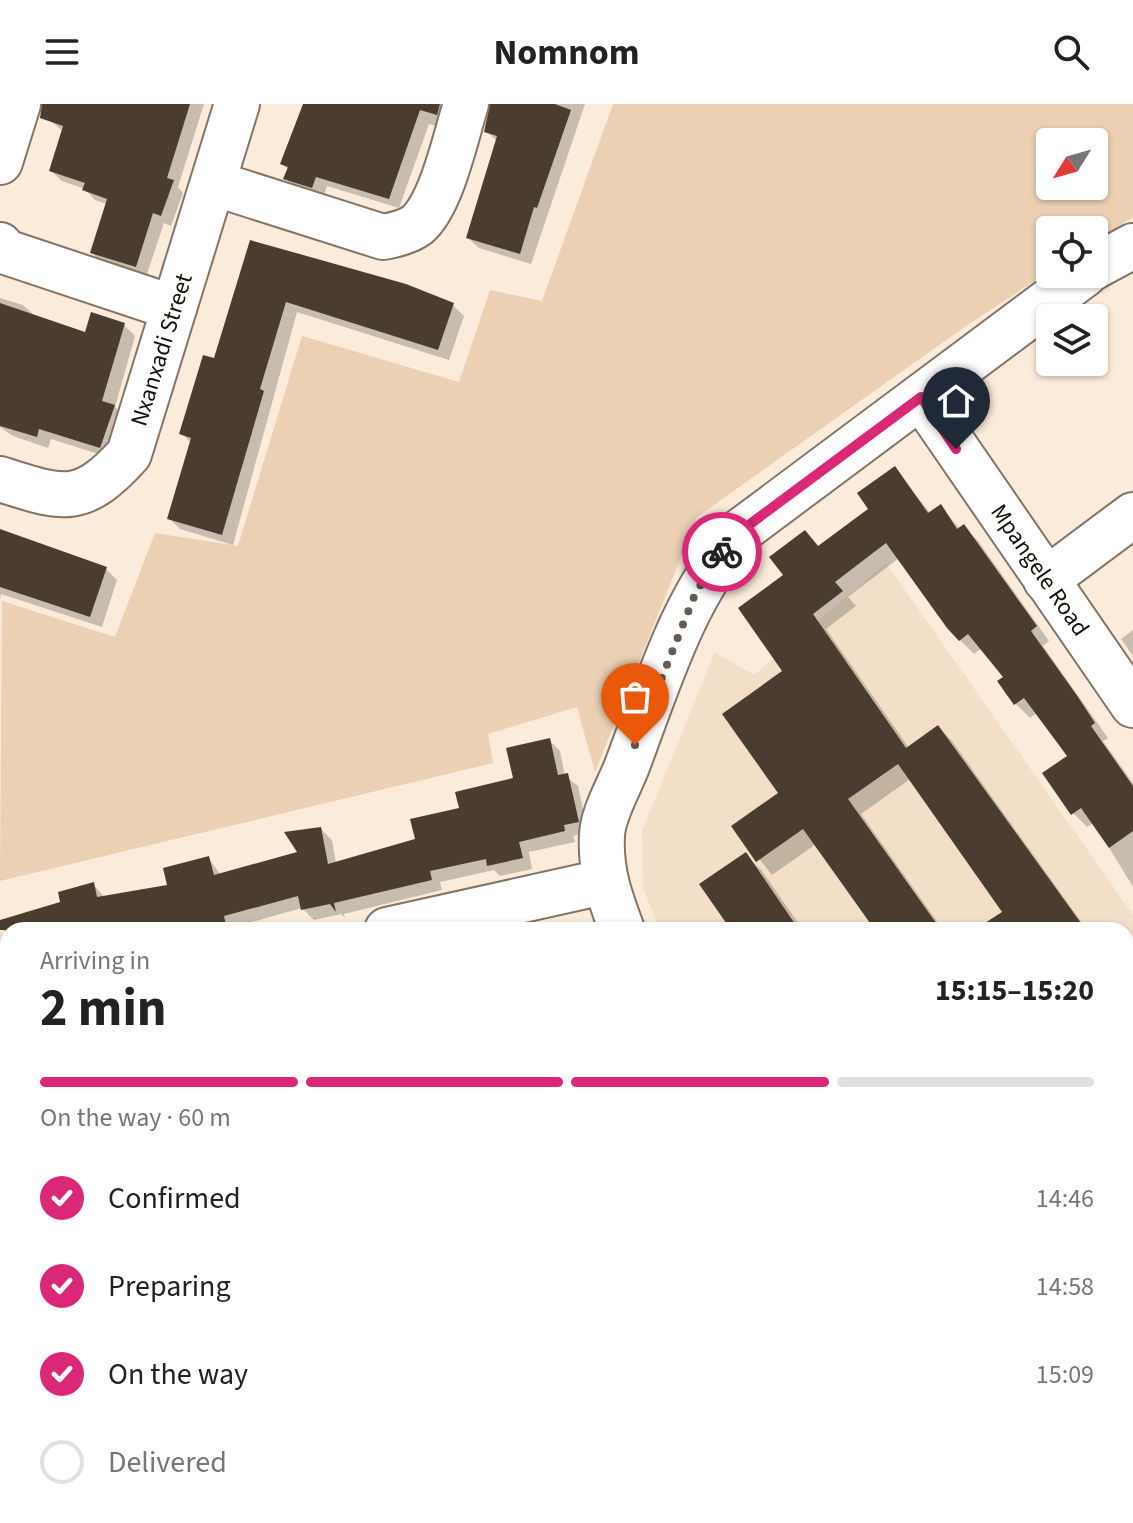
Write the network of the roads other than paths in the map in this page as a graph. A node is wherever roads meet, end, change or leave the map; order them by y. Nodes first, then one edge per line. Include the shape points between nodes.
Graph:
1 (18, 104) edge
2 (237, 104) edge
3 (466, 104) edge
4 (0, 162) edge
5 (213, 183) junction
6 (0, 245) edge
7 (1133, 246) edge
8 (1108, 259) edge
9 (1066, 288) edge
10 (174, 308) junction
11 (921, 397) junction
12 (0, 479) edge
13 (1133, 515) edge
14 (1046, 580) junction
15 (1133, 705) edge
16 (603, 882) junction
17 (423, 922) edge
18 (619, 922) edge

1 - 4 street
2 - 5 street, Nxanxadi Street
3 - 5 street via 431,208 417,225 401,233 383,237
5 - 10 street, Nxanxadi Street
6 - 10 street via 6,252
7 - 8 street
9 - 11 street
10 - 12 street, Nxanxadi Street via 129,454 112,474 92,489 68,496
11 - 14 street, Mpangele Road
11 - 16 street via 742,530 717,557 668,658 602,832
13 - 14 street
14 - 15 street, Mpangele Road
16 - 17 street
16 - 18 street

